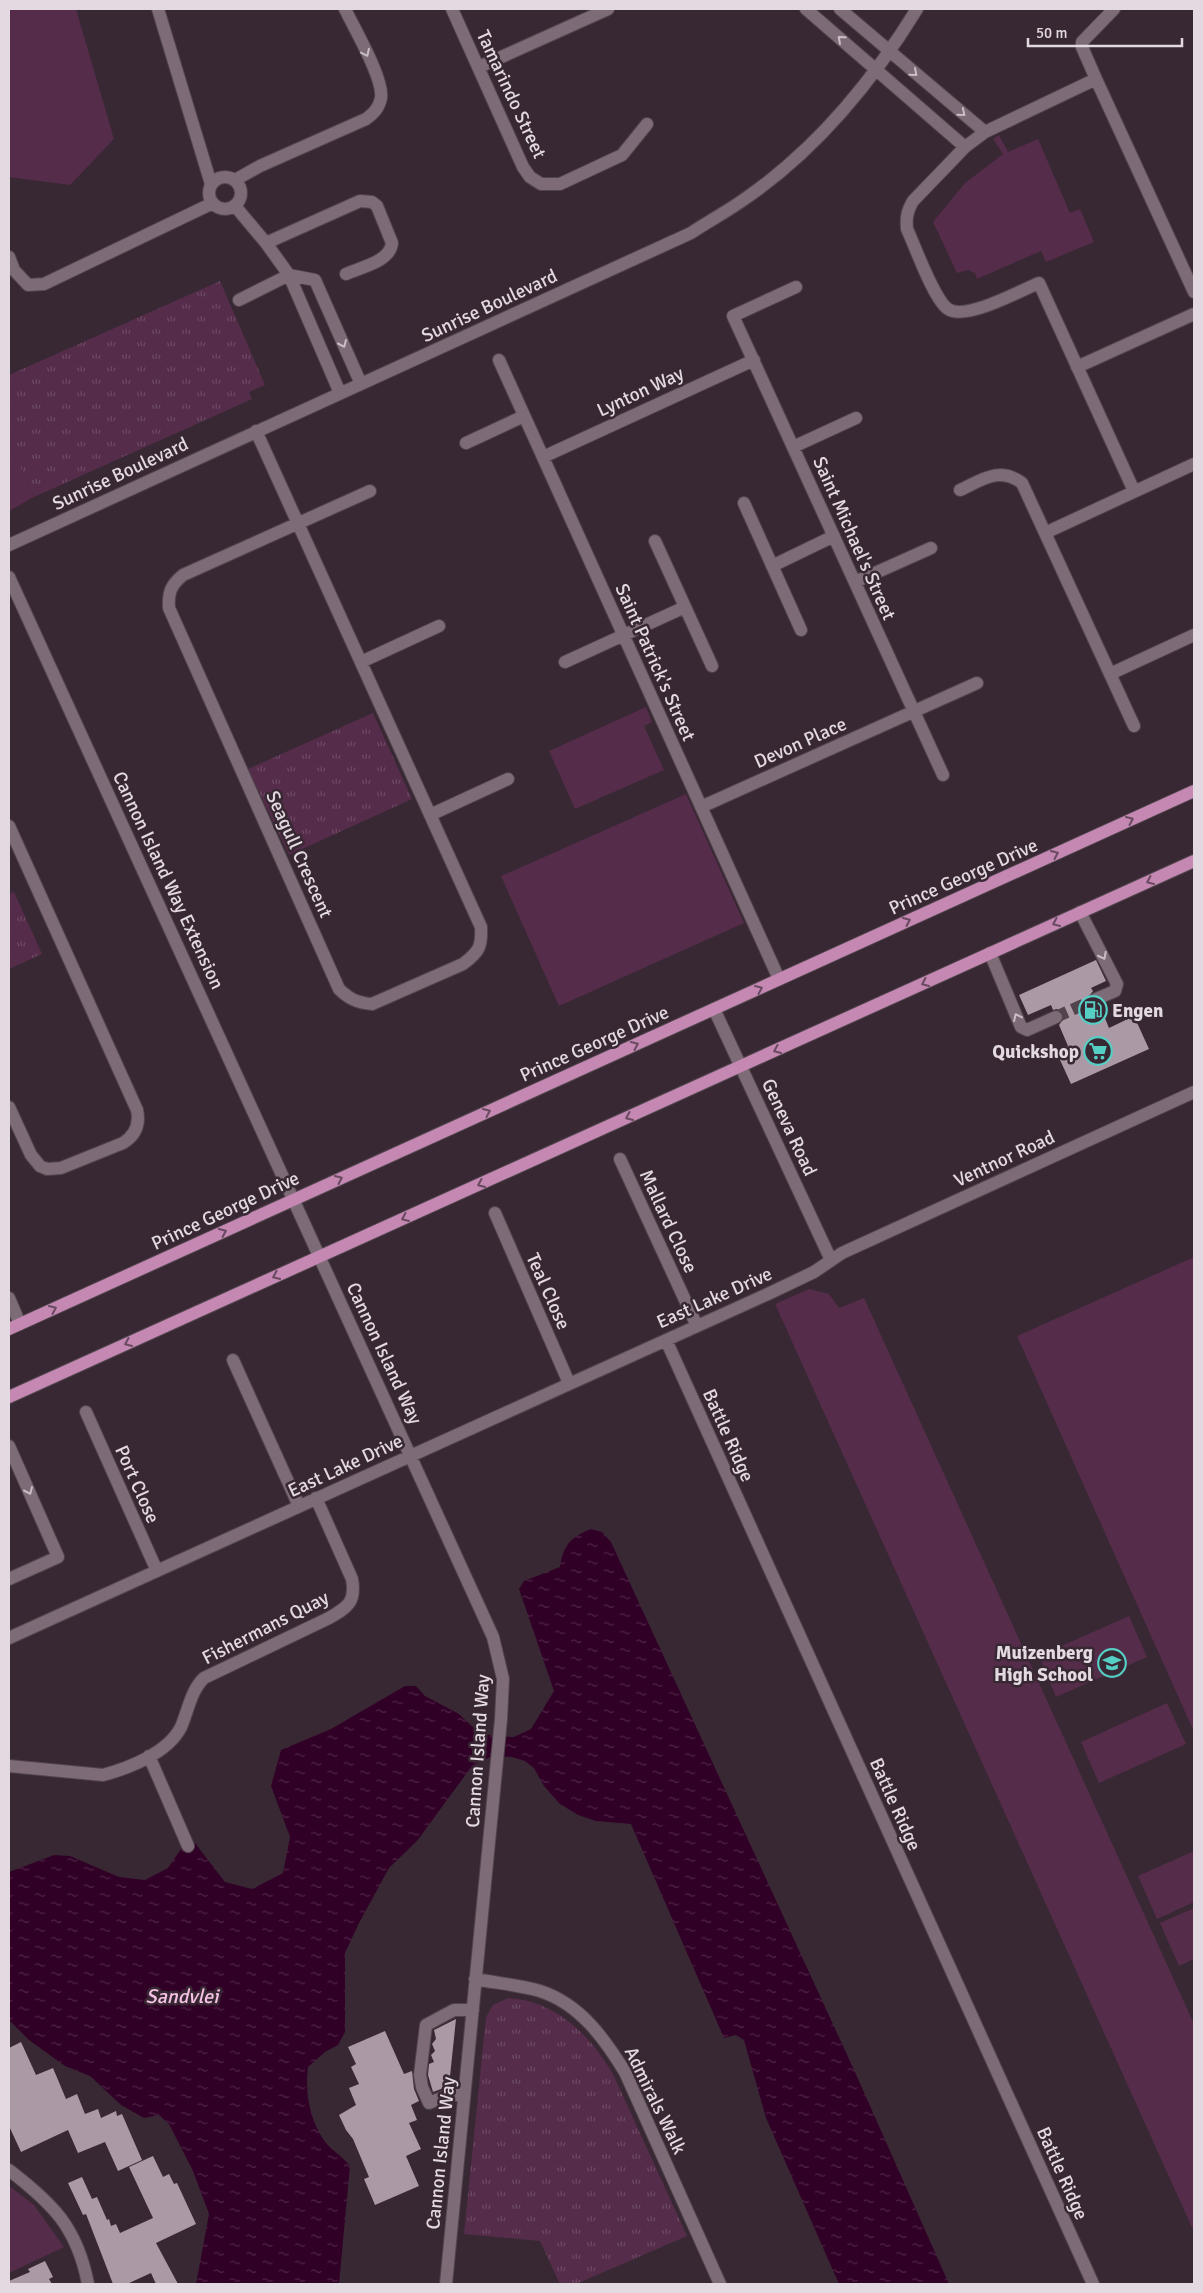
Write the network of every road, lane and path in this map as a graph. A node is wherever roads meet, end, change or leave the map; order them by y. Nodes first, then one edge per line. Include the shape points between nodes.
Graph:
1 (158, 9) edge
2 (345, 9) edge
3 (452, 9) edge
4 (608, 9) edge
5 (806, 9) edge
6 (840, 9) edge
7 (917, 9) edge
8 (1114, 9) edge
9 (890, 52) junction
10 (479, 67) junction
11 (876, 70) junction
12 (1096, 80) junction
13 (647, 124) dead end
14 (985, 132) junction
15 (965, 147) junction
16 (235, 180) junction
17 (211, 184) junction
18 (213, 203) junction
19 (235, 206) junction
20 (266, 243) junction
21 (9, 257) edge
22 (346, 274) dead end
23 (289, 275) junction
24 (796, 287) dead end
25 (1194, 292) edge
26 (239, 300) dead end
27 (1194, 314) edge
28 (499, 360) dead end
29 (754, 360) junction
30 (1077, 367) junction
31 (361, 384) junction
32 (340, 394) junction
33 (524, 416) junction
34 (856, 418) dead end
35 (256, 431) junction
36 (466, 443) dead end
37 (793, 447) junction
38 (543, 457) junction
39 (1194, 464) edge
40 (960, 490) dead end
41 (370, 491) dead end
42 (1134, 491) junction
43 (744, 504) dead end
44 (298, 523) junction
45 (1045, 533) junction
46 (834, 536) junction
47 (655, 540) dead end
48 (9, 545) edge
49 (931, 548) dead end
50 (772, 566) junction
51 (9, 577) edge
52 (855, 582) junction
53 (685, 607) junction
54 (439, 626) dead end
55 (801, 630) dead end
56 (624, 635) junction
57 (1194, 635) edge
58 (361, 662) junction
59 (565, 662) dead end
60 (712, 666) dead end
61 (1110, 674) junction
62 (977, 683) dead end
63 (914, 712) junction
64 (1134, 726) dead end
65 (943, 775) dead end
66 (508, 779) dead end
67 (1194, 791) edge
68 (702, 807) junction
69 (430, 815) junction
70 (9, 826) edge
71 (1194, 861) edge
72 (1080, 912) junction
73 (990, 953) junction
74 (780, 979) junction
75 (1096, 999) tunnel mouth
76 (714, 1009) junction
77 (1056, 1017) tunnel mouth
78 (741, 1066) junction
79 (1194, 1092) edge
80 (9, 1107) edge
81 (620, 1159) dead end
82 (294, 1199) junction
83 (495, 1213) dead end
84 (321, 1256) junction
85 (831, 1260) junction
86 (9, 1298) edge
87 (15, 1326) edge
88 (697, 1326) junction
89 (666, 1340) junction
90 (234, 1360) dead end
91 (569, 1384) junction
92 (9, 1397) edge
93 (86, 1412) dead end
94 (9, 1446) edge
95 (412, 1455) junction
96 (316, 1498) junction
97 (299, 1506) junction
98 (157, 1571) junction
99 (9, 1579) edge
100 (9, 1638) edge
101 (149, 1756) junction
102 (9, 1766) edge
103 (188, 1846) dead end
104 (476, 1979) junction
105 (473, 2010) junction
106 (464, 2096) junction
107 (9, 2170) edge
108 (88, 2284) edge
109 (446, 2284) edge
110 (720, 2284) edge
111 (1093, 2284) edge

1 - 17 street
2 -> 16 street via 380,82 381,97 377,111
3 - 10 street, Tamarindo Street
4 - 10 street
11 -> 5 street
6 - 9 street
7 - 9 street, Sunrise Boulevard
8 - 12 street via 1082,42
9 - 11 street, Sunrise Boulevard
9 -> 14 street
10 - 13 street, Tamarindo Street via 523,167 541,184 560,184 622,155
11 - 15 street
11 - 31 street, Sunrise Boulevard via 829,127 785,168 691,233
12 - 14 street
12 - 25 street
14 - 15 street
15 - 30 street via 912,201 906,220 939,299 948,309 960,313 1039,283
16 - 17 street via 225,177
16 - 19 street via 242,193
17 - 18 street
18 - 19 street via 221,208
18 - 21 street via 44,284 28,285 21,280
19 - 20 street
20 - 22 street via 360,201 372,202 377,206 392,244 391,250 382,258
20 - 23 street
23 - 26 street
23 -> 31 street via 315,280
23 - 32 street
24 - 29 street, Saint Michael's Street via 733,316
27 - 30 street
28 - 33 street, Saint Patrick's Street
29 - 37 street, Saint Michael's Street
29 - 38 street, Lynton Way
30 - 42 street
31 - 32 street, Sunrise Boulevard
32 - 35 street, Sunrise Boulevard
33 - 36 street
33 - 38 street, Saint Patrick's Street
34 - 37 street
35 - 44 street, Seagull Crescent
35 - 48 street, Sunrise Boulevard
37 - 46 street, Saint Michael's Street
38 - 56 street, Saint Patrick's Street
39 - 42 street
40 - 45 street via 1002,473 1013,476 1022,482
41 - 44 street, Seagull Crescent
42 - 45 street
43 - 50 street
44 - 58 street, Seagull Crescent
44 - 69 street, Seagull Crescent via 183,575 172,584 168,595 169,608 339,989 360,1003 372,1004 463,964 474,956 482,943 481,927
45 - 61 street
46 - 50 street
46 - 52 street, Saint Michael's Street
47 - 53 street
49 - 52 street
50 - 55 street
51 - 82 street, Cannon Island Way Extension
52 - 63 street, Saint Michael's Street
53 - 56 street
53 - 60 street
54 - 58 street
56 - 59 street
56 - 68 street, Saint Patrick's Street
57 - 61 street
58 - 69 street, Seagull Crescent
61 - 64 street
62 - 63 street, Devon Place
63 - 65 street, Saint Michael's Street
63 - 68 street, Devon Place
66 - 69 street
74 -> 67 main road, Prince George Drive
68 - 74 street, Saint Patrick's Street
70 - 80 street via 137,1110 138,1125 124,1143 61,1168 47,1169 31,1155
71 -> 72 main road
72 -> 73 main road
72 -> 75 street via 1117,984 1115,991
77 -> 73 street via 1027,1030 1021,1026
73 -> 78 main road
76 -> 74 main road, Prince George Drive
76 - 78 street, Geneva Road
82 -> 76 main road, Prince George Drive
78 -> 84 main road
78 - 85 street, Geneva Road
79 - 85 street, Ventnor Road
81 - 88 street, Mallard Close
82 - 84 street, Cannon Island Way Extension
87 -> 82 main road, Prince George Drive
83 - 91 street, Teal Close
84 -> 92 main road
84 - 95 street, Cannon Island Way
85 - 88 street, East Lake Drive via 814,1272
86 - 87 street
88 - 89 street, East Lake Drive
89 - 91 street, East Lake Drive
89 - 111 street, Battle Ridge
90 - 97 street
91 - 95 street, East Lake Drive
93 - 98 street, Port Close
94 -> 99 street via 58,1557
95 - 96 street, East Lake Drive
95 - 104 street, Cannon Island Way via 493,1637 503,1679
96 - 97 street, East Lake Drive
96 - 101 street, Fishermans Quay via 352,1579 353,1599 329,1618 204,1678 171,1742
97 - 98 street, East Lake Drive
98 - 100 street, East Lake Drive
101 - 102 street, Fishermans Quay via 102,1774
101 - 103 street
104 - 105 street, Cannon Island Way
104 - 110 street, Admirals Walk via 540,1991 561,2001 593,2025 606,2040 625,2072
105 - 106 street, Cannon Island Way
105 - 106 street via 454,2010 426,2025 420,2075 429,2103 451,2094
106 - 109 street, Cannon Island Way
107 - 108 street via 43,2196 58,2213 76,2241

